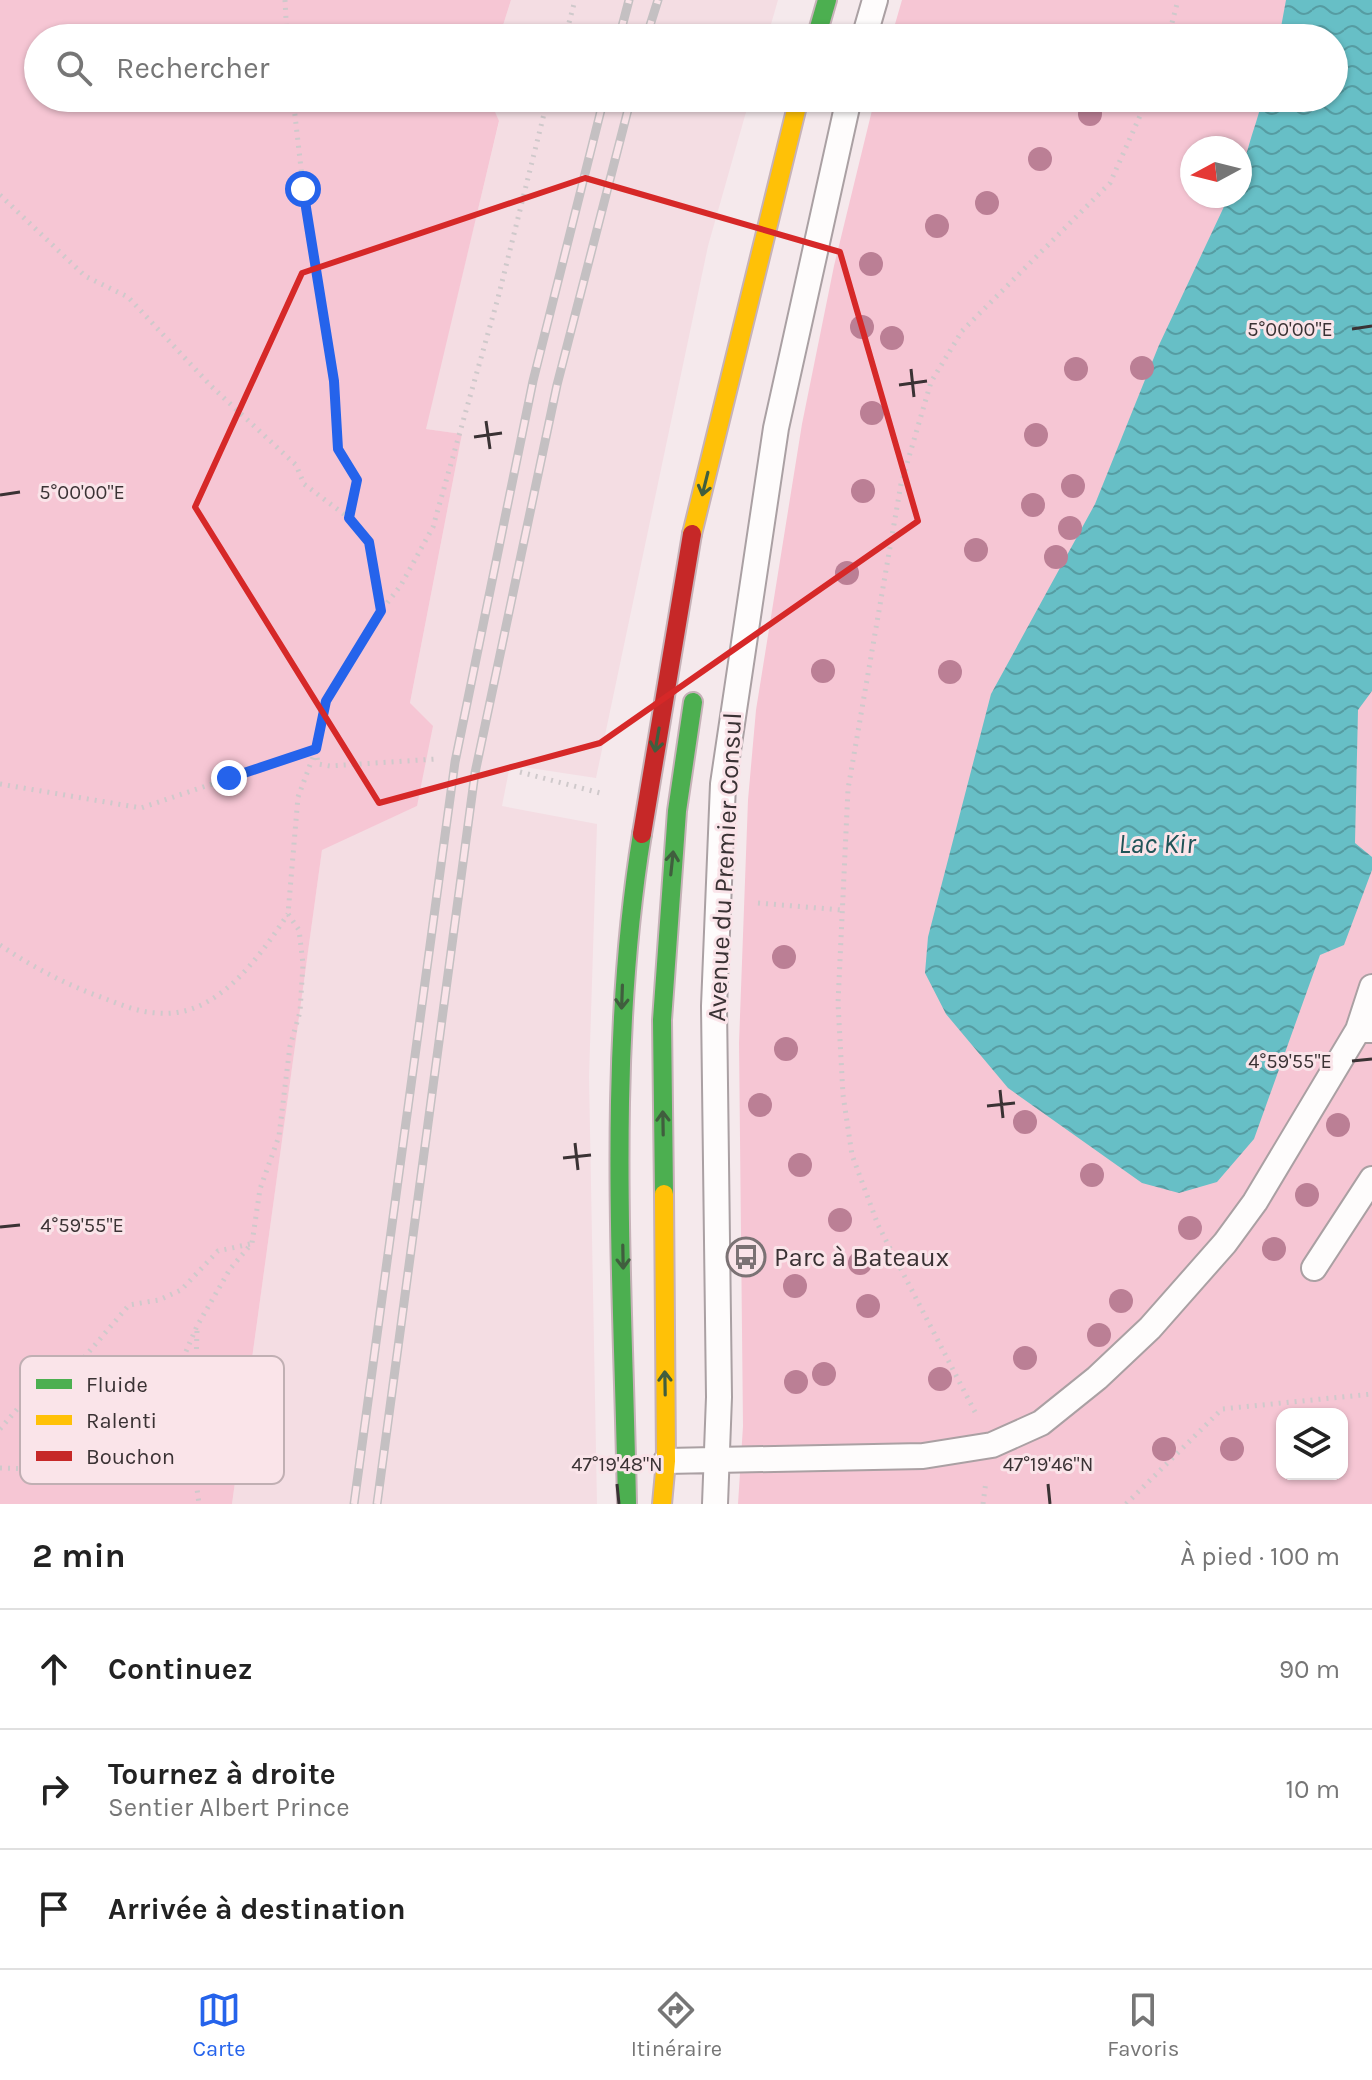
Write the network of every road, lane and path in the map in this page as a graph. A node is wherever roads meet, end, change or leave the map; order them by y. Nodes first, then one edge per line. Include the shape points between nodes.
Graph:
1 (285, 0) edge
2 (575, 0) edge
3 (827, 0) edge
4 (875, 0) edge
5 (1178, 0) edge
6 (286, 24) edge
7 (569, 24) edge
8 (820, 24) edge
9 (868, 24) edge
10 (1172, 24) edge
11 (295, 112) edge
12 (544, 112) edge
13 (795, 112) edge
14 (846, 112) edge
15 (1142, 112) edge
16 (0, 195) edge
17 (737, 354) junction
18 (726, 479) dead end
19 (349, 518) junction
20 (381, 611) junction
21 (696, 683) dead end
22 (316, 749) junction
23 (436, 759) dead end
24 (520, 772) dead end
25 (0, 784) edge
26 (607, 795) dead end
27 (758, 903) dead end
28 (842, 910) junction
29 (288, 914) junction
30 (0, 945) edge
31 (1372, 987) edge
32 (1365, 1030) edge
33 (621, 1143) junction
34 (1372, 1179) edge
35 (638, 1194) dead end
36 (252, 1243) junction
37 (1314, 1268) dead end
38 (197, 1326) junction
39 (85, 1356) edge
40 (184, 1356) edge
41 (196, 1356) edge
42 (1372, 1394) edge
43 (20, 1406) edge
44 (647, 1419) dead end
45 (0, 1429) edge
46 (992, 1445) junction
47 (716, 1460) junction
48 (666, 1461) junction
49 (0, 1468) edge
50 (20, 1469) edge
51 (196, 1484) edge
52 (199, 1504) edge
53 (627, 1504) edge
54 (662, 1504) edge
55 (715, 1504) edge
56 (983, 1504) edge
57 (1126, 1504) edge

1 - 6 path
2 - 7 path
3 - 8 main road
4 - 9 lane
5 - 10 path
11 - 19 path via 310,247 334,381 338,449 357,480
12 - 20 path via 433,527
13 - 17 main road
14 - 47 lane, Avenue du Premier Consul via 776,428 723,784 714,1006
15 - 28 path via 1110,183 962,331 931,382 901,484 880,592 848,789
16 - 19 path via 85,276 128,297 211,386 296,465 304,484
17 - 18 main road
17 -> 33 main road via 692,536 632,896 622,987
19 - 20 path via 369,542
20 - 22 path via 326,701
48 -> 21 main road, Avenue du Premier Consul via 662,1020 676,826
22 - 23 path via 318,764 330,766
22 - 25 path via 141,808
22 - 29 path via 298,797
24 - 26 path
27 - 28 path
28 - 46 path via 838,1003 852,1155 878,1225
29 - 30 path via 231,985 186,1010 158,1014 74,988
29 - 36 path via 299,930 300,1012 290,1046 279,1136 260,1189
31 - 32 lane
32 - 46 lane via 1255,1202 1188,1287 1097,1378 1041,1423
33 - 35 main road via 635,1168
33 -> 53 main road
34 - 37 lane
36 - 38 path
36 - 39 path via 218,1251 181,1290 129,1305
38 - 40 path
38 - 41 path
42 - 57 path via 1222,1409
43 - 45 path
44 - 48 main road, Avenue du Premier Consul
46 - 47 lane via 923,1456
46 - 56 path
47 - 48 lane
47 - 55 lane, Avenue du Premier Consul
48 - 54 main road, Avenue du Premier Consul
49 - 50 path
51 - 52 path

